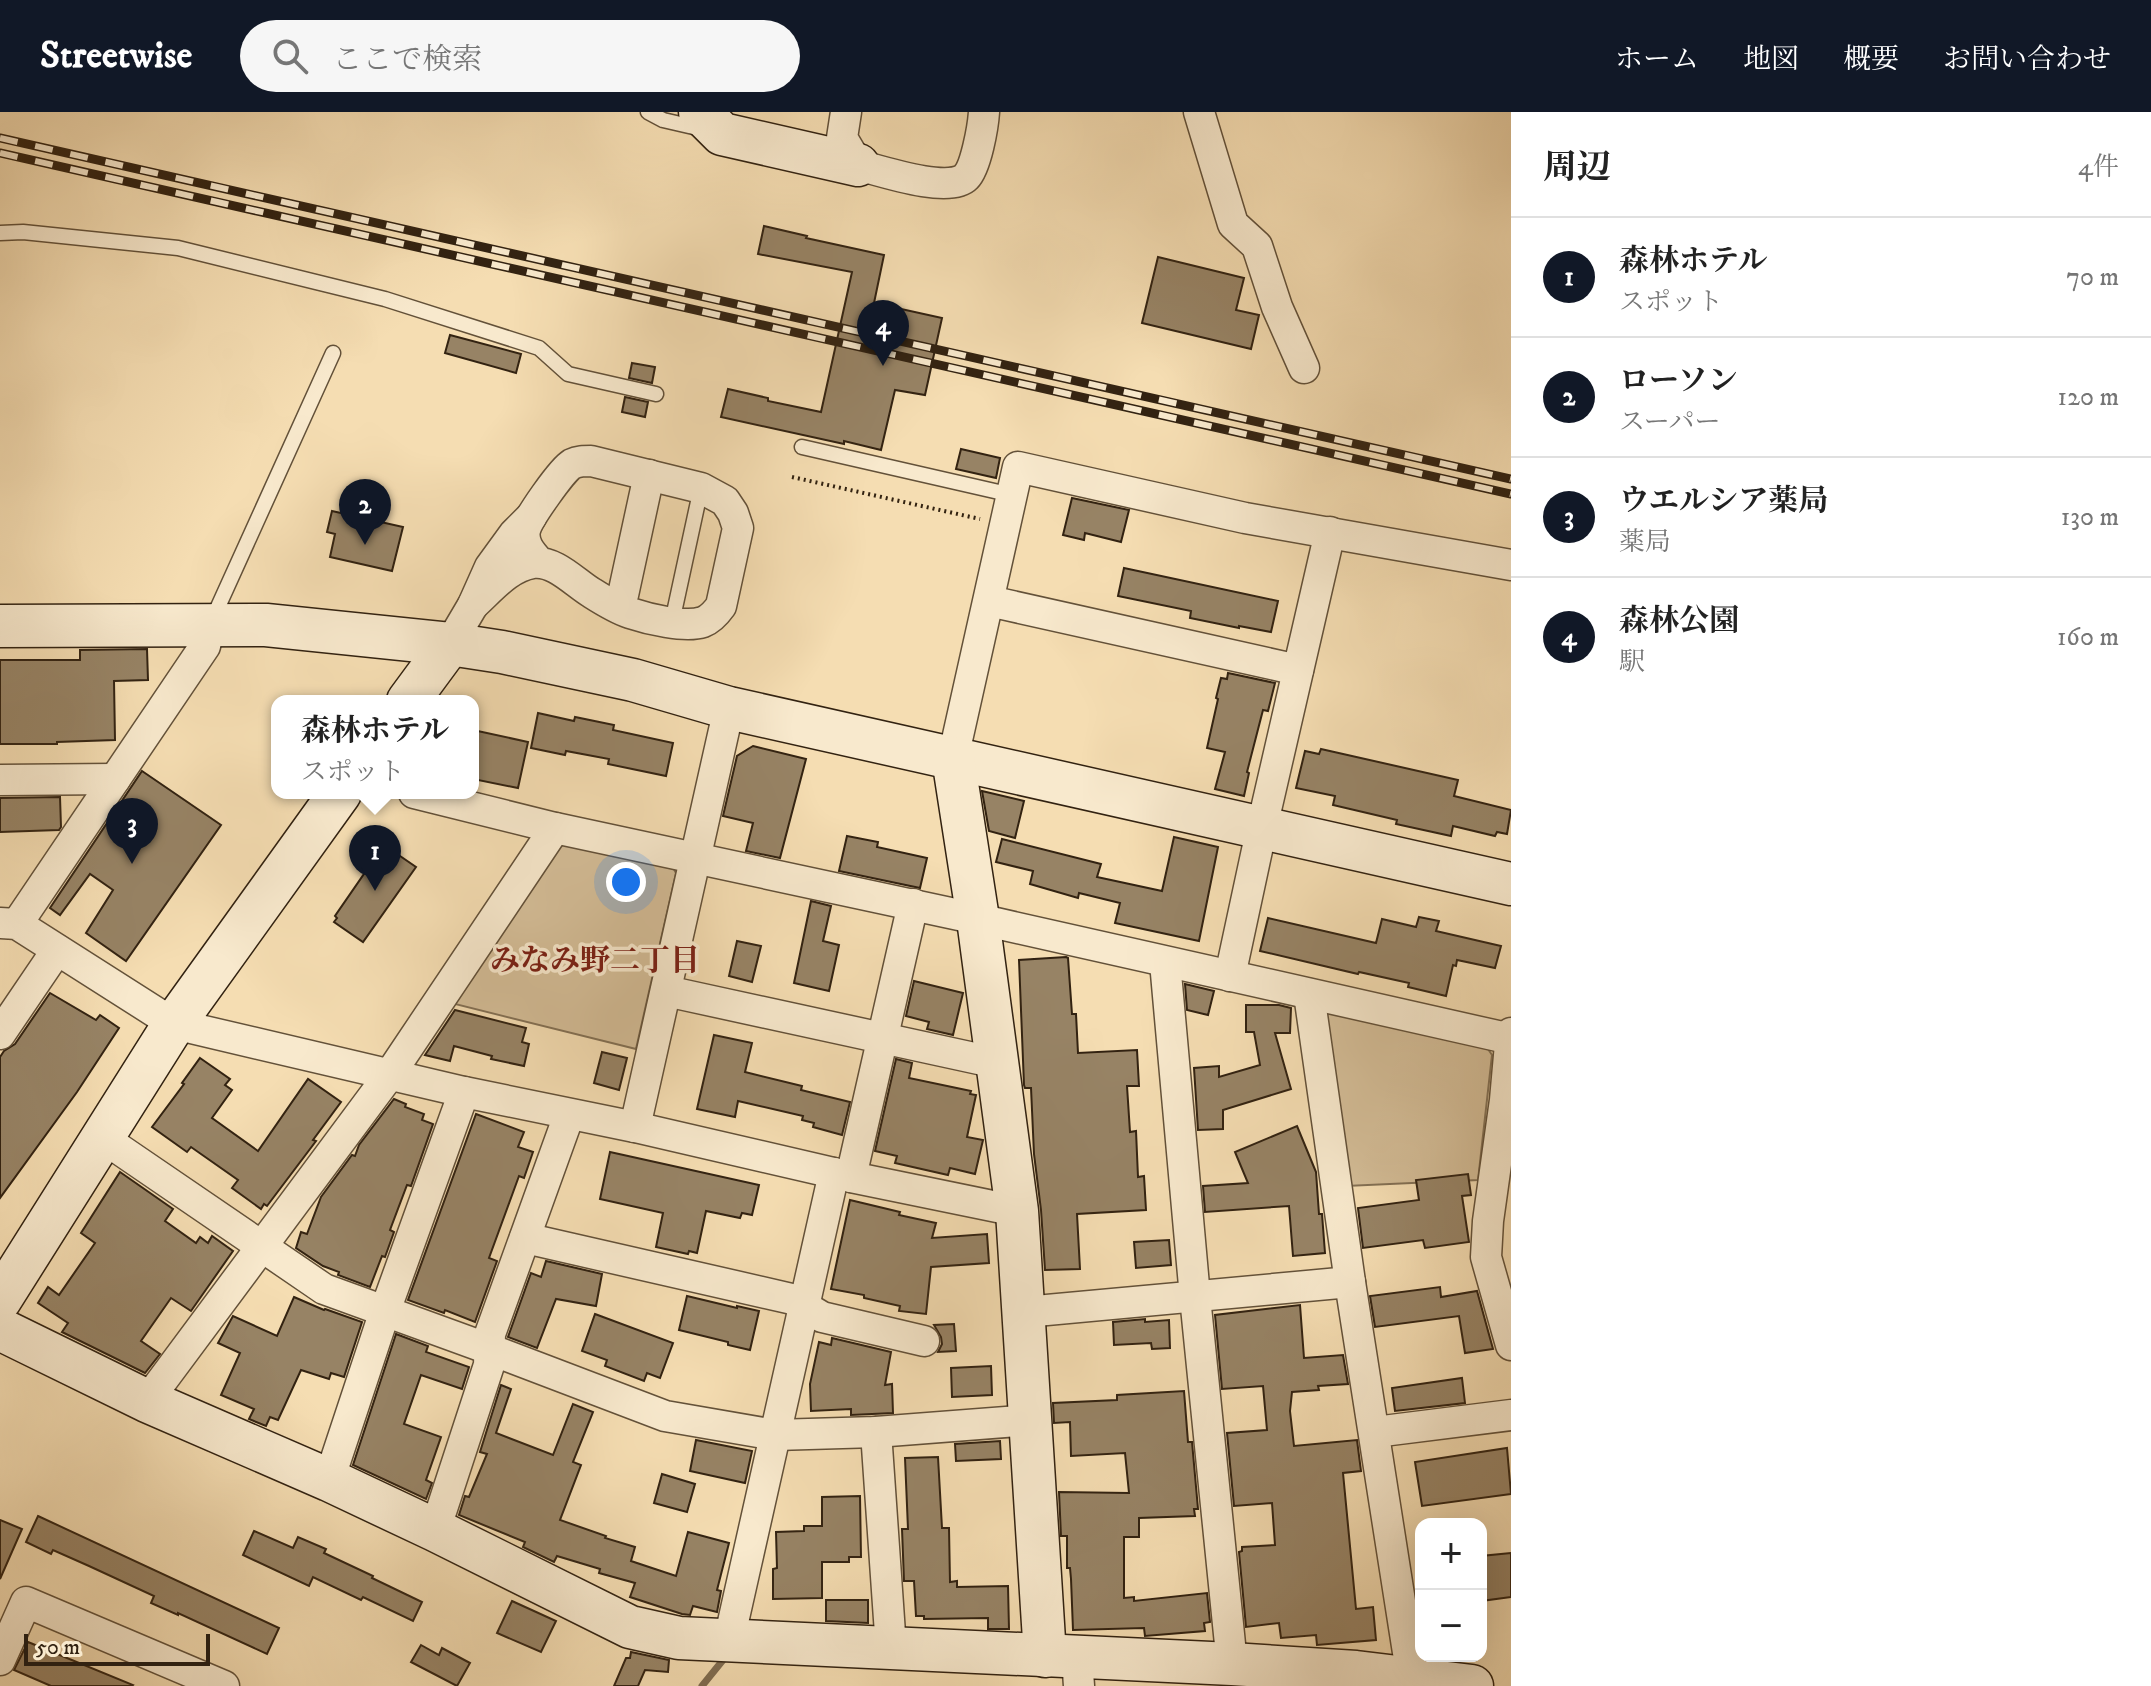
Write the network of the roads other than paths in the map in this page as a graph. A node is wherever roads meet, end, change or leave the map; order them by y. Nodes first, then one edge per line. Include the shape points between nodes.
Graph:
1 (648, 112) edge
2 (984, 112) edge
3 (1199, 112) edge
4 (711, 123) edge
5 (840, 143) edge
6 (0, 233) edge
7 (333, 353) dead end
8 (1304, 368) dead end
9 (656, 394) dead end
10 (802, 447) dead end
11 (649, 475) junction
12 (701, 488) junction
13 (1012, 495) junction
14 (531, 517) junction
15 (1330, 532) junction
16 (540, 563) junction
17 (1511, 565) edge
18 (989, 601) junction
19 (609, 602) junction
20 (473, 605) junction
21 (672, 622) junction
22 (210, 624) junction
23 (0, 626) edge
24 (450, 644) junction
25 (1298, 670) junction
26 (412, 695) edge
27 (729, 708) junction
28 (953, 758) junction
29 (115, 779) junction
30 (0, 780) edge
31 (336, 799) edge
32 (438, 799) edge
33 (1262, 827) junction
34 (555, 828) junction
35 (696, 857) junction
36 (1511, 884) edge
37 (913, 904) junction
38 (978, 919) junction
39 (8, 924) edge
40 (57, 950) junction
41 (1165, 962) junction
42 (1230, 976) junction
43 (666, 991) junction
44 (1309, 994) junction
45 (174, 1024) junction
46 (0, 1034) edge
47 (1511, 1036) edge
48 (884, 1038) junction
49 (997, 1063) junction
50 (390, 1074) junction
51 (464, 1092) junction
52 (1508, 1100) edge
53 (569, 1115) junction
54 (635, 1127) junction
55 (103, 1138) junction
56 (843, 1175) junction
57 (1017, 1211) junction
58 (525, 1238) junction
59 (261, 1246) junction
60 (1350, 1282) junction
61 (1195, 1297) junction
62 (0, 1300) edge
63 (804, 1306) junction
64 (385, 1311) junction
65 (1025, 1312) junction
66 (0, 1329) edge
67 (924, 1341) dead end
68 (1511, 1345) edge
69 (489, 1349) junction
70 (147, 1401) junction
71 (1511, 1415) edge
72 (1032, 1420) junction
73 (876, 1432) junction
74 (1375, 1432) junction
75 (775, 1435) junction
76 (329, 1480) junction
77 (435, 1530) junction
78 (729, 1640) junction
79 (891, 1648) junction
80 (0, 1660) edge
81 (1232, 1664) junction
82 (1067, 1666) edge
83 (1412, 1678) junction
84 (224, 1686) edge
85 (1472, 1686) edge

1 - 4 lane via 663,120
2 - 5 street via 972,170 960,182 941,185
3 - 8 street via 1233,224 1257,246
4 - 5 street
6 - 9 lane via 178,248 214,256 385,299 539,348 568,374
7 - 22 lane
10 - 13 lane
11 - 12 street
11 - 14 street via 591,461 570,465
11 - 19 street via 623,595
12 - 21 lane
12 - 21 street via 725,501 738,528 724,593 721,606 704,622
13 - 15 street via 1018,467
13 - 18 street
14 - 16 street via 524,533
14 - 20 street via 490,567
15 - 17 street
15 - 25 street
16 - 19 street
16 - 20 street via 507,574
18 - 25 street
18 - 28 street
19 - 21 street via 629,613
20 - 24 street
22 - 23 street
22 - 24 street
22 - 29 street via 205,646
24 - 26 street
24 - 27 street via 633,680
25 - 33 street
27 - 28 street
27 - 35 street
28 - 33 street
28 - 38 street
29 - 30 street
29 - 39 street
31 - 45 street
32 - 34 street
33 - 36 street
33 - 42 street
34 - 35 street
34 - 50 street
35 - 37 street
35 - 43 street
37 - 38 street
37 - 48 street
38 - 41 street
38 - 49 street
39 - 40 street
40 - 45 street
40 - 46 street
41 - 42 street
41 - 61 street
42 - 44 street
43 - 48 street
43 - 54 street
44 - 47 street
44 - 60 street
45 - 50 street
45 - 55 street
47 - 52 street
48 - 49 street
48 - 56 street
49 - 57 street
50 - 51 street
50 - 59 street
51 - 53 street
51 - 64 street
52 - 68 street via 1486,1257
53 - 54 street
53 - 58 street
54 - 56 street
55 - 59 street
55 - 62 street
56 - 57 street
56 - 63 street
57 - 65 street
58 - 63 street
58 - 69 street
59 - 64 street via 324,1289
59 - 70 street
60 - 61 street
60 - 74 street
61 - 65 street
61 - 81 street
63 - 67 street via 822,1317
63 - 75 street
64 - 69 street
64 - 76 street
65 - 72 street
66 - 70 street
69 - 75 street via 665,1416
69 - 77 street via 489,1365
70 - 76 street
71 - 74 street
72 - 73 street
72 - 82 street
73 - 75 street
73 - 79 street
74 - 83 street
75 - 78 street
76 - 77 street
77 - 78 street via 630,1627 679,1638
78 - 79 street
79 - 82 street
80 - 84 street via 26,1602
81 - 82 street
81 - 83 street
83 - 85 street

